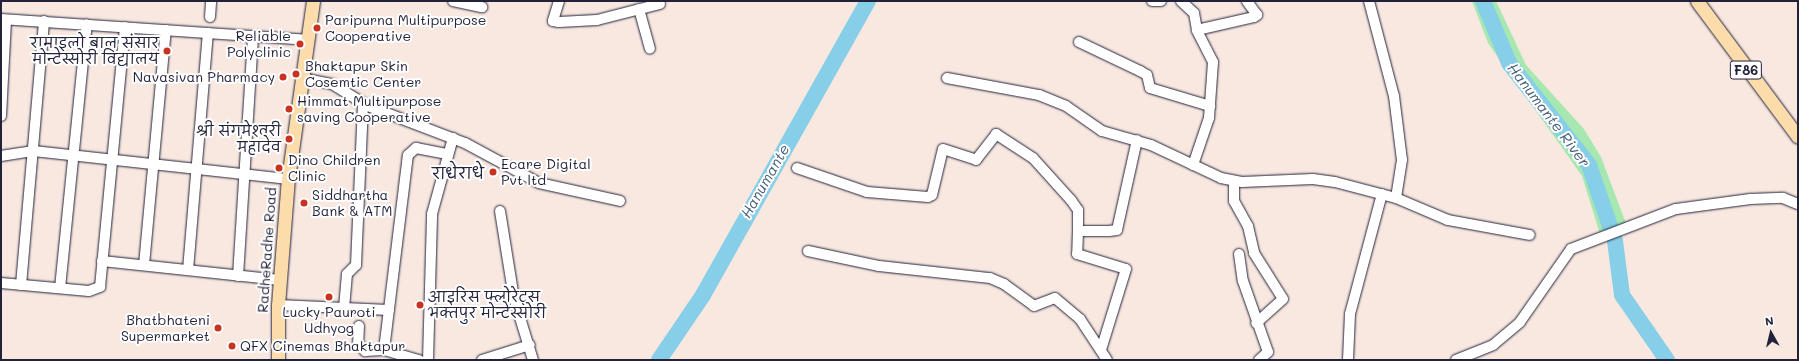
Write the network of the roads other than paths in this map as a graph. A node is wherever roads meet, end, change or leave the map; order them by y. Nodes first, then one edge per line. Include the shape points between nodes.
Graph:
1 (211, 1) edge
2 (313, 1) edge
3 (453, 1) edge
4 (559, 1) edge
5 (1152, 1) edge
6 (1161, 1) edge
7 (1181, 1) edge
8 (1247, 1) edge
9 (1369, 1) edge
10 (1697, 1) edge
11 (660, 4) dead end
12 (482, 7) dead end
13 (639, 9) junction
14 (210, 17) dead end
15 (4, 19) edge
16 (44, 21) junction
17 (86, 24) junction
18 (125, 27) junction
19 (166, 30) junction
20 (1197, 30) junction
21 (208, 33) junction
22 (253, 36) junction
23 (306, 40) junction
24 (1079, 42) dead end
25 (650, 49) dead end
26 (301, 78) junction
27 (946, 78) dead end
28 (368, 106) junction
29 (1210, 106) junction
30 (1, 116) edge
31 (1798, 137) edge
32 (453, 138) junction
33 (1137, 140) junction
34 (34, 151) junction
35 (447, 154) junction
36 (1, 156) edge
37 (74, 156) junction
38 (112, 160) junction
39 (152, 164) junction
40 (1193, 165) junction
41 (797, 168) dead end
42 (196, 169) junction
43 (243, 174) junction
44 (288, 179) junction
45 (1234, 181) junction
46 (1382, 194) junction
47 (1396, 198) junction
48 (620, 201) dead end
49 (1798, 204) edge
50 (500, 211) dead end
51 (1078, 231) junction
52 (1530, 235) dead end
53 (808, 251) dead end
54 (1239, 254) dead end
55 (102, 261) junction
56 (144, 265) junction
57 (188, 270) junction
58 (238, 276) junction
59 (280, 280) junction
60 (1, 283) edge
61 (21, 284) junction
62 (60, 288) junction
63 (278, 305) junction
64 (344, 308) junction
65 (389, 310) junction
66 (1256, 323) junction
67 (359, 326) dead end
68 (530, 345) junction
69 (384, 350) junction
70 (1101, 350) junction
71 (278, 360) edge
72 (420, 360) edge
73 (428, 360) edge
74 (482, 360) edge
75 (533, 360) edge
76 (1107, 360) edge
77 (1259, 360) edge
78 (1348, 360) edge
79 (1456, 360) edge

1 - 14 street
2 - 23 main road, RadheRadhe Road
3 - 12 street
4 - 13 street via 553,21 559,22 597,20
5 - 6 street
7 - 20 street via 1194,13
8 - 20 street via 1257,15 1254,17
9 - 47 street via 1394,96 1402,160
10 - 31 main road, F86
11 - 13 street
13 - 25 street
15 - 16 street
15 - 30 street
16 - 17 street
16 - 34 street
17 - 18 street
17 - 37 street
18 - 19 street
18 - 38 street
19 - 21 street
19 - 39 street
20 - 29 street via 1213,62
21 - 22 street
21 - 42 street
22 - 23 street
22 - 43 street
23 - 26 main road, RadheRadhe Road
24 - 29 street via 1140,71 1147,76 1150,88
26 - 28 street via 332,84
26 - 44 main road, RadheRadhe Road
27 - 33 street via 1039,95 1061,104 1102,131
28 - 32 street
28 - 64 street via 363,106 356,265 347,274
29 - 40 street
32 - 35 street
32 - 48 street via 539,183
33 - 40 street
33 - 51 street via 1118,230
34 - 36 street
34 - 37 street
34 - 61 street
35 - 65 street via 416,148 408,155
35 - 73 street via 432,214
37 - 38 street
37 - 62 street
38 - 39 street
38 - 55 street
39 - 42 street
39 - 56 street
40 - 45 street
41 - 51 street via 867,192 928,197 932,195 943,149 976,160 996,134 1038,163 1071,200 1078,210
42 - 43 street
42 - 57 street
43 - 44 street
43 - 58 street
44 - 59 main road, RadheRadhe Road
45 - 46 street via 1312,179
45 - 66 street via 1234,201 1248,226 1254,253 1283,299
46 - 47 street
46 - 78 street via 1350,314
47 - 52 street via 1448,220
49 - 79 street via 1776,198 1690,207 1657,214 1630,229 1566,253 1520,322 1493,345
50 - 68 street via 514,298
51 - 70 street via 1077,254 1126,269
53 - 70 street via 879,266 990,278 1004,284 1034,306 1055,298 1080,320
54 - 66 street via 1243,281
55 - 56 street
55 - 62 street via 100,287 89,291
56 - 57 street
57 - 58 street
58 - 59 street
59 - 63 main road, RadheRadhe Road
60 - 61 street
61 - 62 street
63 - 64 street
63 - 71 main road, RadheRadhe Road
64 - 65 street
65 - 69 street
66 - 77 street via 1268,352
67 - 69 street via 360,348 370,352
68 - 74 street
68 - 75 street
69 - 72 street
70 - 76 street

